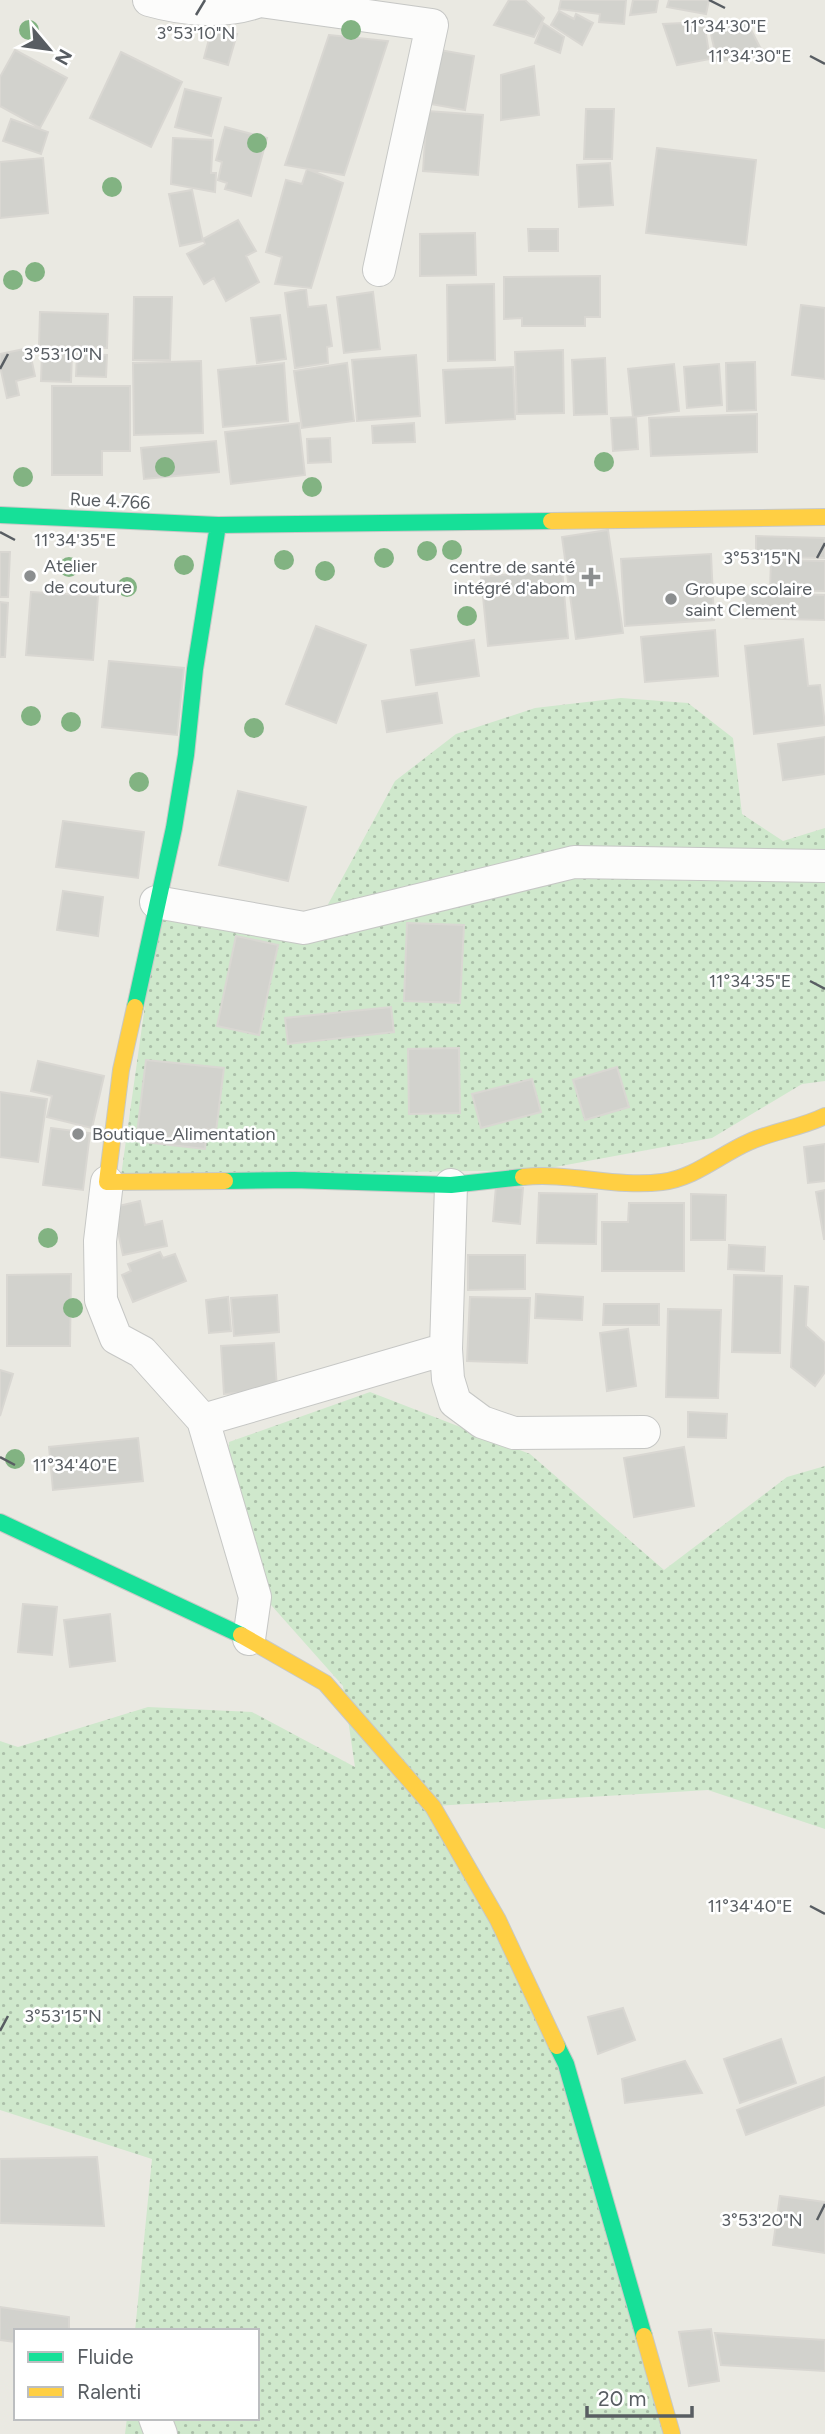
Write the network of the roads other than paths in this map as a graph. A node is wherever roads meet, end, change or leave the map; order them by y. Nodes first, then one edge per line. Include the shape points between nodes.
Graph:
1 (149, 0) edge
2 (261, 1) edge
3 (379, 270) dead end
4 (0, 515) edge
5 (825, 517) edge
6 (218, 525) junction
7 (825, 866) edge
8 (156, 902) junction
9 (825, 1116) edge
10 (107, 1182) junction
11 (451, 1185) junction
12 (446, 1349) junction
13 (204, 1420) junction
14 (644, 1432) dead end
15 (0, 1522) edge
16 (249, 1639) junction
17 (672, 2434) edge

1 - 2 street via 214,9
2 - 3 street via 432,25
4 - 6 street, Rue 4.766
5 - 6 street, Rue 4.766
6 - 8 street via 174,828
7 - 8 street via 574,862 304,928
8 - 10 street via 121,1070
9 - 11 street via 750,1141 690,1175 663,1182 531,1176
10 - 11 street via 294,1180
10 - 13 street via 100,1241 101,1300 116,1338 142,1352
11 - 12 street
12 - 13 street
12 - 14 street via 455,1402 482,1422 514,1433
13 - 16 street via 255,1597
15 - 16 street
16 - 17 street via 325,1683 433,1807 498,1920 566,2064

